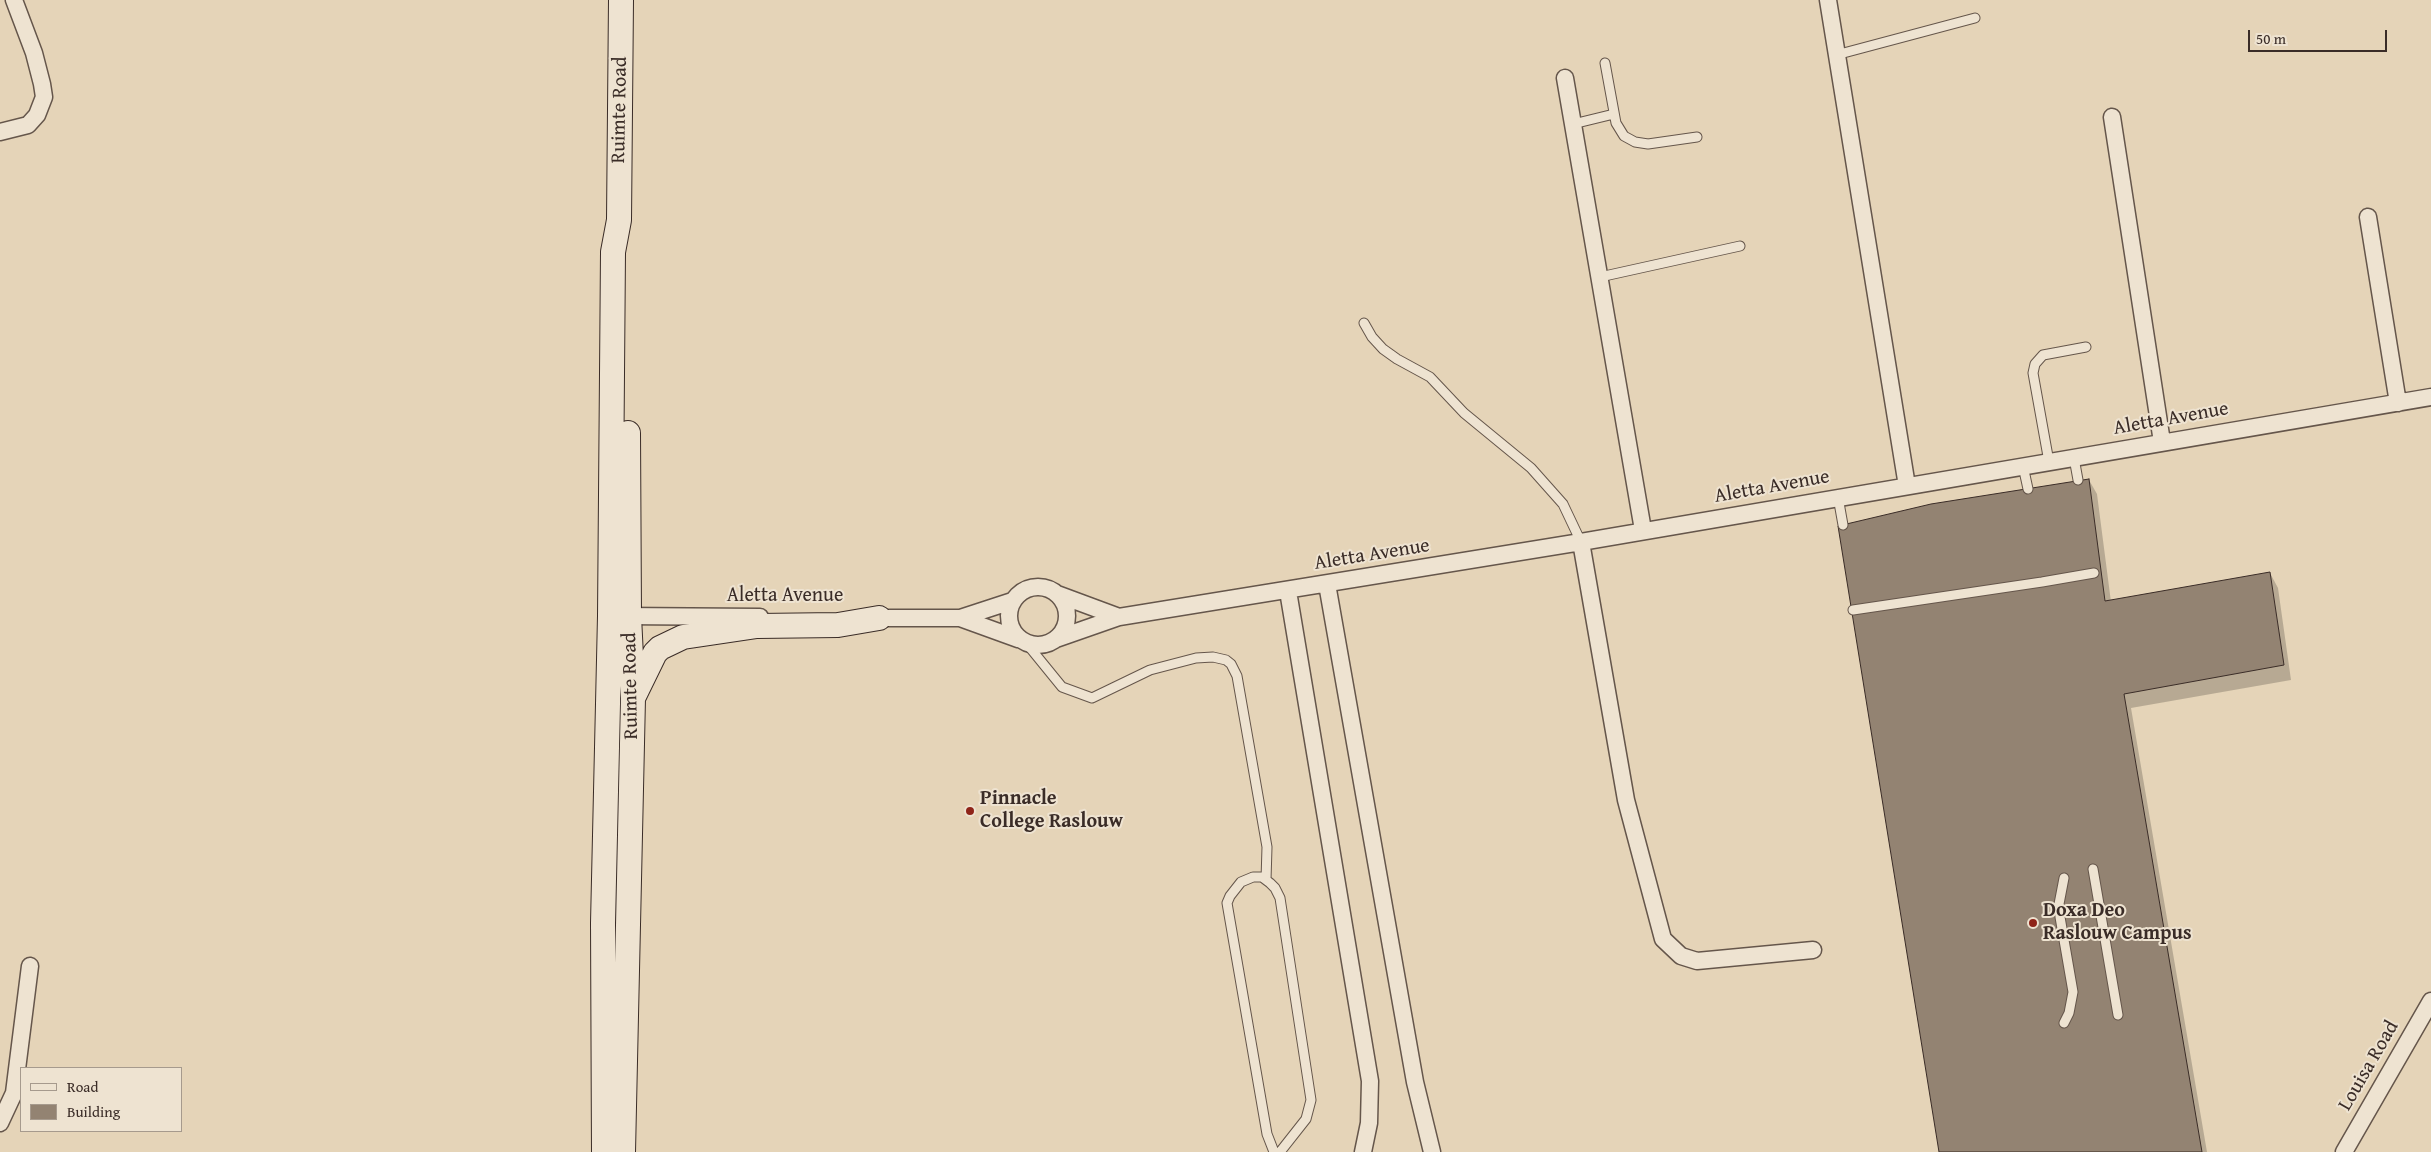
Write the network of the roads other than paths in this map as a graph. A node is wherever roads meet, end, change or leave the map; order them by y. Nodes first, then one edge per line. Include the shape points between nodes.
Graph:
1 (14, 0) edge
2 (621, 0) edge
3 (1828, 0) edge
4 (1975, 18) dead end
5 (1836, 55) junction
6 (1605, 63) dead end
7 (1565, 78) dead end
8 (1614, 114) junction
9 (2112, 117) dead end
10 (1574, 124) junction
11 (0, 132) edge
12 (1696, 137) dead end
13 (2368, 217) dead end
14 (1740, 246) dead end
15 (1600, 277) junction
16 (1364, 323) dead end
17 (2086, 348) dead end
18 (2431, 397) edge
19 (2398, 402) junction
20 (2162, 442) junction
21 (2074, 458) junction
22 (2049, 462) junction
23 (2023, 466) junction
24 (2078, 480) dead end
25 (1907, 486) junction
26 (2028, 489) dead end
27 (1838, 497) junction
28 (1843, 525) dead end
29 (1643, 530) junction
30 (1580, 542) junction
31 (2094, 573) dead end
32 (1327, 584) junction
33 (1288, 591) junction
34 (1057, 594) junction
35 (1012, 601) junction
36 (1853, 610) dead end
37 (619, 616) junction
38 (1119, 617) junction
39 (879, 618) junction
40 (960, 618) junction
41 (1056, 639) junction
42 (1023, 641) junction
43 (633, 698) junction
44 (2092, 869) dead end
45 (2064, 878) dead end
46 (1266, 880) junction
47 (1813, 950) dead end
48 (30, 966) dead end
49 (2431, 1001) edge
50 (2118, 1015) dead end
51 (2064, 1022) dead end
52 (0, 1123) edge
53 (604, 1152) edge
54 (623, 1152) edge
55 (1274, 1152) edge
56 (1280, 1152) edge
57 (1363, 1152) edge
58 (1432, 1152) edge
59 (2344, 1152) edge

1 - 11 street via 34,53 44,97 28,125
2 - 37 main road, Ruimte Road via 619,220 613,252
3 - 5 street
4 - 5 lane
5 - 25 street
6 - 8 lane
7 - 10 street
8 - 10 lane
8 - 12 lane via 1624,136 1635,142 1648,144
9 - 20 street
10 - 15 street
13 - 19 street
14 - 15 lane
15 - 29 street
16 - 30 lane via 1383,349 1430,377 1464,413 1531,468 1563,504
17 - 22 lane via 2043,355 2035,364 2033,373
18 - 19 street, Aletta Avenue
19 - 20 street, Aletta Avenue
20 - 21 street, Aletta Avenue
21 - 22 street, Aletta Avenue
21 - 24 lane
22 - 23 street, Aletta Avenue
23 - 25 street, Aletta Avenue
23 - 26 lane
25 - 27 street, Aletta Avenue
27 - 28 lane
27 - 29 street, Aletta Avenue
29 - 30 street, Aletta Avenue
30 - 32 street, Aletta Avenue
30 - 47 street via 1626,800 1663,939 1681,956 1697,961
31 - 36 lane
32 - 33 street, Aletta Avenue
32 - 58 street via 1414,1082
33 - 38 street, Aletta Avenue
33 - 57 street via 1370,1081 1370,1123
34 - 35 street via 1038,586 1019,593
34 - 38 street, Aletta Avenue
34 - 41 street via 1067,611 1063,631
35 - 40 street, Aletta Avenue
35 - 42 street via 1009,621 1012,631
37 - 39 street, Aletta Avenue
37 - 43 main road, Ruimte Road
37 - 53 main road, Ruimte Road via 603,923
38 - 41 street, Aletta Avenue
39 - 40 street, Aletta Avenue
39 - 43 main road via 838,626 757,626 683,637 655,653
40 - 42 street, Aletta Avenue
41 - 42 street via 1048,644
42 - 46 lane via 1062,686 1092,698 1150,670 1196,658 1213,657 1231,664 1237,676 1267,847
43 - 54 main road, Ruimte Road
44 - 50 lane
45 - 51 lane via 2060,917 2073,992
46 - 55 lane via 1254,877 1241,882 1227,903 1267,1134
46 - 56 lane via 1280,898 1311,1100 1306,1119
48 - 52 street via 14,1093
49 - 59 street, Louisa Road

